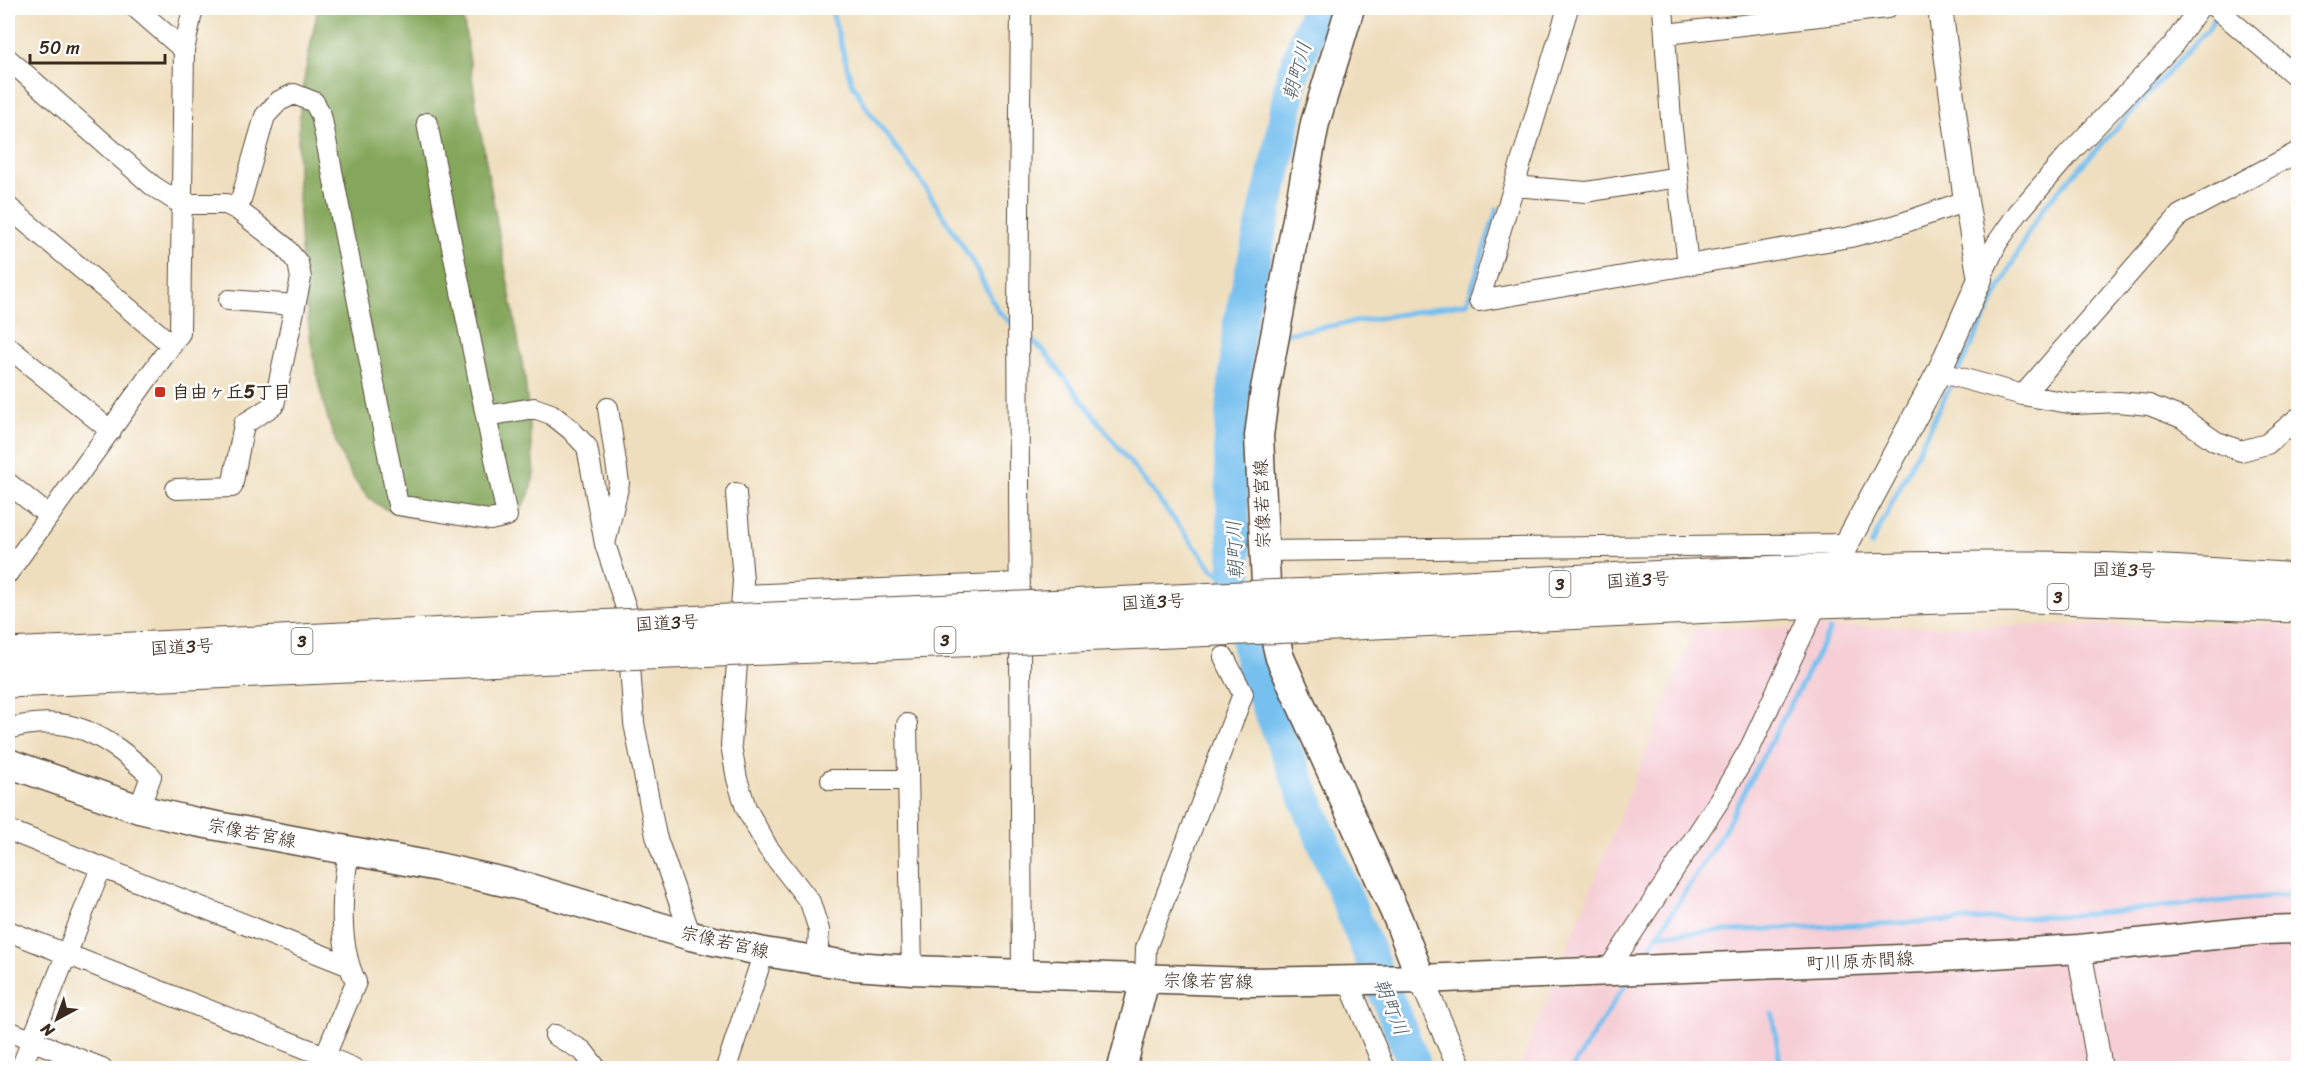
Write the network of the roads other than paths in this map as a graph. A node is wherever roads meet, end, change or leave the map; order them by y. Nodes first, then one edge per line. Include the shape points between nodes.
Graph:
1 (136, 8) edge
2 (193, 8) edge
3 (1021, 8) edge
4 (1350, 8) edge
5 (1568, 8) edge
6 (1663, 8) edge
7 (1887, 8) edge
8 (1940, 8) edge
9 (2199, 8) edge
10 (2216, 8) edge
11 (1796, 13) edge
12 (1666, 34) junction
13 (184, 50) junction
14 (8, 59) edge
15 (2295, 68) edge
16 (427, 123) dead end
17 (2298, 152) edge
18 (1678, 177) junction
19 (1515, 186) junction
20 (1966, 201) junction
21 (181, 204) junction
22 (8, 207) edge
23 (238, 210) junction
24 (1688, 265) junction
25 (1980, 279) junction
26 (229, 300) dead end
27 (295, 305) junction
28 (172, 345) junction
29 (8, 347) edge
30 (1939, 372) junction
31 (2023, 395) junction
32 (608, 408) dead end
33 (486, 416) junction
34 (2298, 418) edge
35 (111, 431) junction
36 (8, 483) edge
37 (176, 489) dead end
38 (736, 493) dead end
39 (49, 516) junction
40 (605, 544) junction
41 (1263, 551) junction
42 (1839, 558) junction
43 (8, 573) edge
44 (2298, 580) edge
45 (1020, 583) junction
46 (742, 595) junction
47 (1818, 601) junction
48 (2298, 606) edge
49 (1289, 611) junction
50 (597, 641) junction
51 (8, 655) edge
52 (1224, 657) dead end
53 (64, 679) junction
54 (8, 681) edge
55 (8, 689) edge
56 (907, 724) dead end
57 (8, 729) edge
58 (8, 763) edge
59 (831, 780) dead end
60 (908, 780) junction
61 (139, 809) junction
62 (8, 830) edge
63 (349, 853) junction
64 (101, 868) junction
65 (2298, 929) edge
66 (8, 932) edge
67 (691, 936) junction
68 (2079, 949) junction
69 (764, 952) junction
70 (67, 955) junction
71 (817, 961) junction
72 (347, 965) junction
73 (912, 970) junction
74 (1608, 970) junction
75 (1022, 975) junction
76 (1421, 979) junction
77 (1145, 980) junction
78 (1348, 980) junction
79 (8, 1031) edge
80 (555, 1035) dead end
81 (32, 1041) junction
82 (326, 1056) junction
83 (21, 1068) edge
84 (102, 1068) edge
85 (352, 1068) edge
86 (596, 1068) edge
87 (726, 1068) edge
88 (1122, 1068) edge
89 (1384, 1068) edge
90 (1460, 1068) edge
91 (2100, 1068) edge

1 - 13 street
2 - 13 street
3 - 45 street
4 - 41 main road, 宗像若宮線 via 1315,123 1265,389 1260,436
5 - 19 street
6 - 12 street
7 - 11 street
8 - 20 street
9 - 25 street via 2173,45 2018,213 1997,243
10 - 15 street
11 - 12 street
12 - 18 street
13 - 21 street
14 - 21 street via 153,186
16 - 33 street
17 - 31 street via 2180,215
18 - 19 street via 1586,192
18 - 24 street
19 - 24 street via 1479,301
20 - 24 street via 1850,237
20 - 25 street
21 - 23 street via 226,204
21 - 28 street via 180,333
22 - 28 street
23 - 27 street via 298,263 301,278
23 - 33 street via 265,116 279,101 294,94 314,102 321,114 398,505 490,520 507,516
25 - 30 street
26 - 27 street
27 - 37 street via 274,405 244,424 232,487
28 - 35 street
29 - 35 street
30 - 31 street
30 - 42 street
31 - 34 street via 2074,404 2149,405 2182,418 2215,441 2241,451 2267,444
32 - 40 street via 619,483
33 - 40 street via 534,408 551,414 587,447
35 - 39 street
36 - 39 street
38 - 46 street
39 - 43 street
40 - 67 street via 626,608 634,723 656,836
41 - 42 street
41 - 76 main road, 宗像若宮線 via 1267,605 1280,658 1398,919
42 - 44 highway, 国道3号 / 3
42 - 47 street
42 - 49 highway, 国道3号 / 3
45 - 46 street
45 - 75 street
46 - 71 street via 731,745 737,779 746,808 768,848 810,902 819,930
47 - 48 highway, 国道3号 / 3 via 2006,596
47 - 49 highway, 国道3号 / 3
47 - 74 street via 1750,746
49 - 50 highway, 国道3号 / 3, bridge
50 - 51 highway, 国道3号 / 3
50 - 53 highway, 国道3号 / 3
52 - 77 street via 1243,694 1146,948
53 - 54 highway, 国道3号 / 3
53 - 55 street
56 - 60 street
57 - 61 street via 29,723 59,723 93,731 152,776
58 - 61 main road, 宗像若宮線
59 - 60 street
60 - 73 street
61 - 63 main road, 宗像若宮線
62 - 64 street
63 - 67 main road, 宗像若宮線 via 438,867 526,887
63 - 72 street via 342,887
64 - 70 street
64 - 72 street
65 - 68 main road, 町川原赤間線
66 - 70 street
67 - 69 main road, 宗像若宮線
68 - 74 main road, 町川原赤間線 via 1681,970
68 - 91 street
69 - 71 main road, 宗像若宮線
69 - 87 street
70 - 81 street
70 - 82 street
71 - 73 main road, 宗像若宮線
72 - 82 street via 356,982
73 - 75 main road, 宗像若宮線
74 - 76 main road, 町川原赤間線
75 - 77 main road, 宗像若宮線
76 - 78 main road, 宗像若宮線
76 - 90 street
77 - 78 main road, 宗像若宮線
77 - 88 main road
78 - 89 street
79 - 81 street
80 - 86 street via 583,1051
81 - 83 street
81 - 84 street
82 - 85 street

